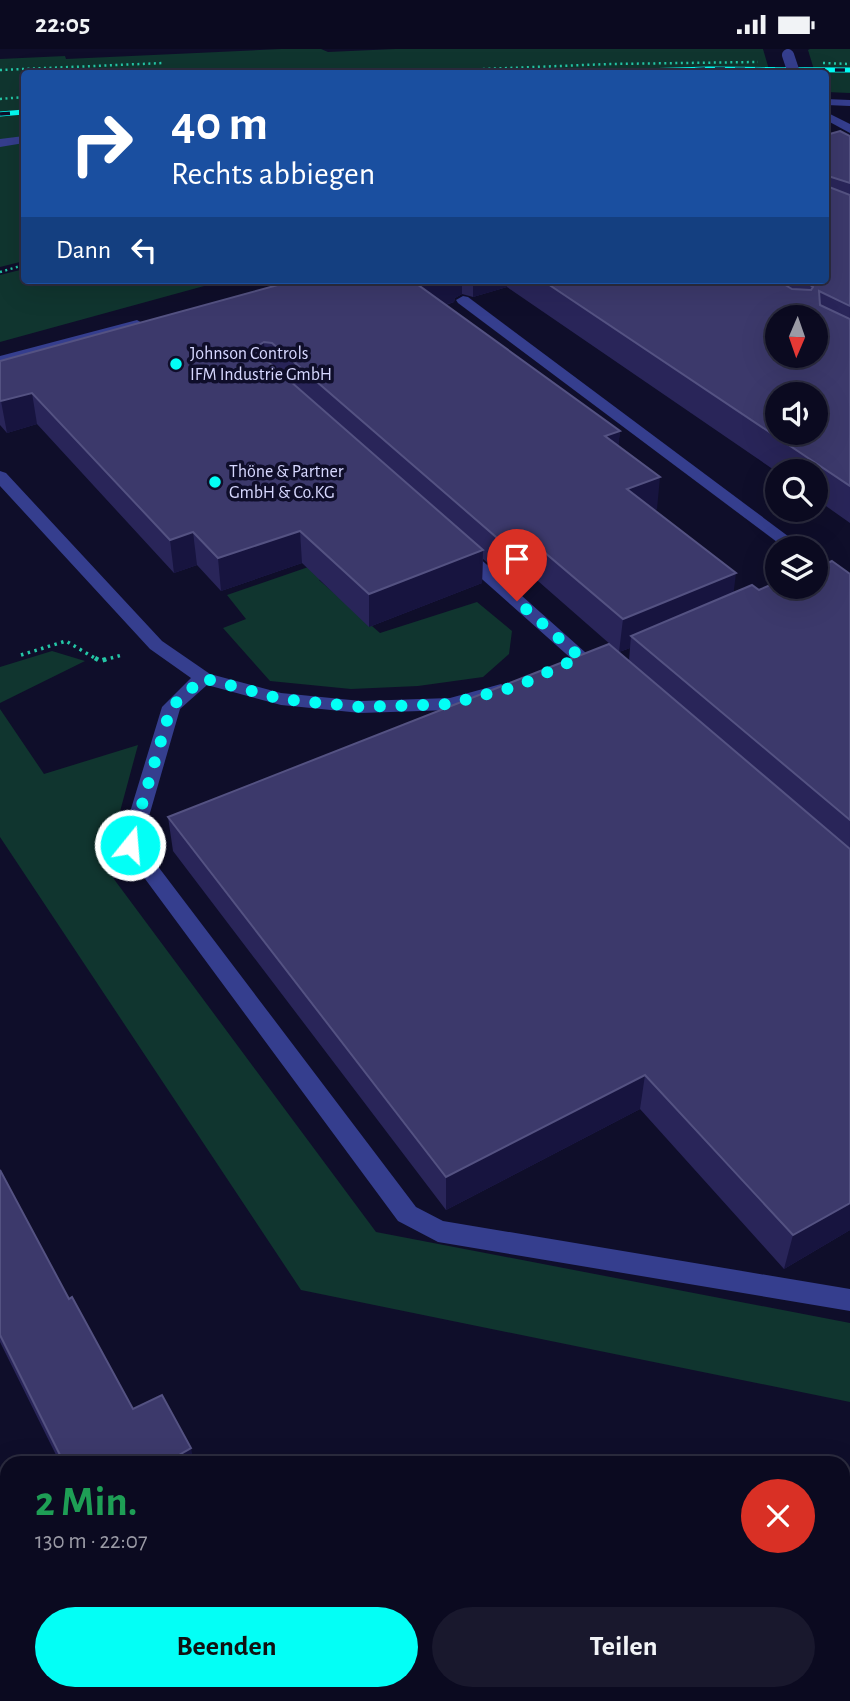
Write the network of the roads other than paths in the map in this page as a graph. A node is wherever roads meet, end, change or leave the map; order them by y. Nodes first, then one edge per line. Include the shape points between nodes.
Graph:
1 (787, 52) edge
2 (793, 70) edge
3 (829, 102) edge
4 (850, 103) edge
5 (829, 120) edge
6 (846, 132) edge
7 (21, 140) edge
8 (0, 143) edge
9 (463, 300) dead end
10 (157, 318) edge
11 (0, 360) edge
12 (0, 476) edge
13 (780, 536) edge
14 (444, 537) edge
15 (828, 578) edge
16 (850, 586) edge
17 (615, 667) edge
18 (203, 678) junction
19 (518, 686) edge
20 (850, 1300) edge

1 - 2 street, bridge
3 - 4 street
5 - 6 street
7 - 8 street
9 - 13 street
10 - 11 street
12 - 18 street via 156,645
14 - 17 street via 574,660
15 - 16 street
18 - 19 street via 281,699 361,707 450,704
18 - 20 street via 171,707 130,845 407,1214 438,1231

